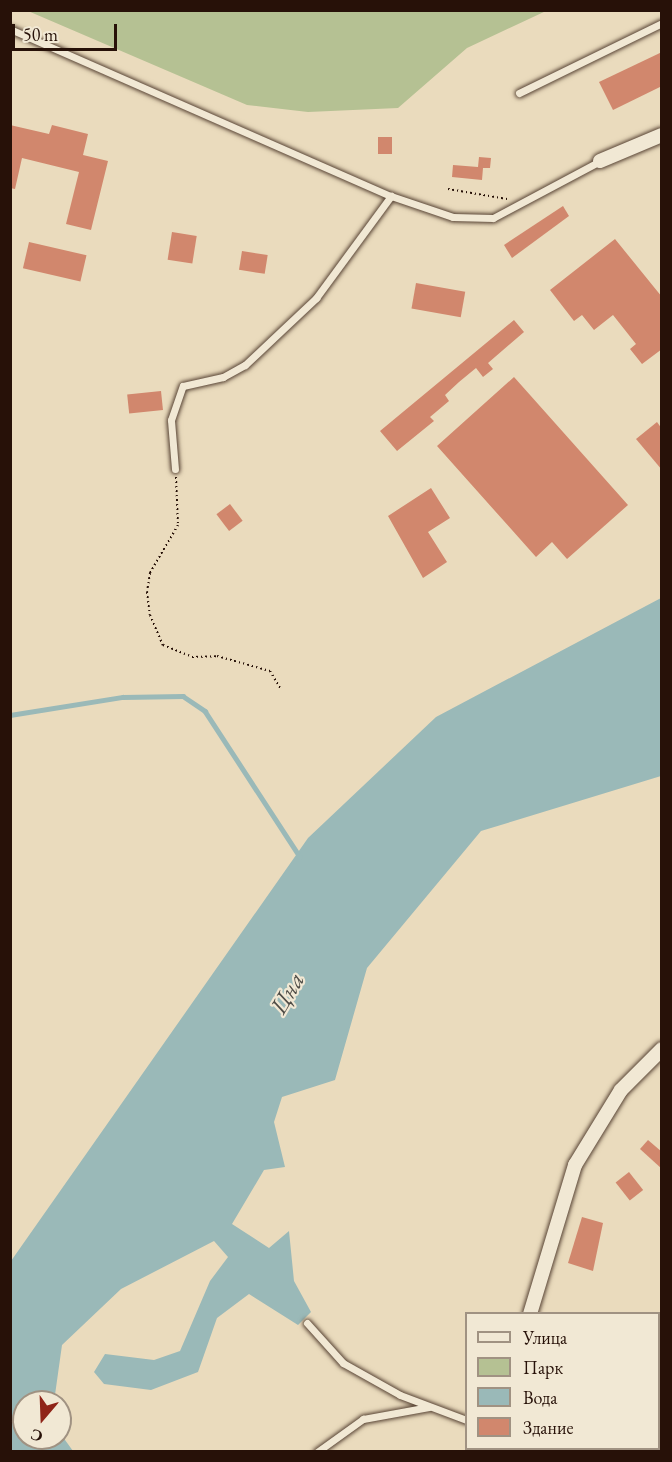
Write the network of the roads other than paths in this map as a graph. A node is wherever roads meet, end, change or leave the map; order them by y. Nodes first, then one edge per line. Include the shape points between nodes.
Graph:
1 (662, 23) edge
2 (10, 29) edge
3 (519, 93) dead end
4 (662, 135) edge
5 (600, 161) joint
6 (391, 196) junction
7 (175, 468) road end
8 (662, 1049) edge
9 (531, 1312) edge
10 (307, 1323) dead end
11 (429, 1407) junction
12 (465, 1420) edge
13 (317, 1452) edge

1 - 3 lane
2 - 6 lane
4 - 5 street
5 - 6 lane via 493,218 453,217
6 - 7 lane via 316,298 245,365 223,377 183,386 171,420
8 - 9 street via 621,1090 574,1165
10 - 11 lane via 343,1363
11 - 12 lane
11 - 13 lane via 363,1419

